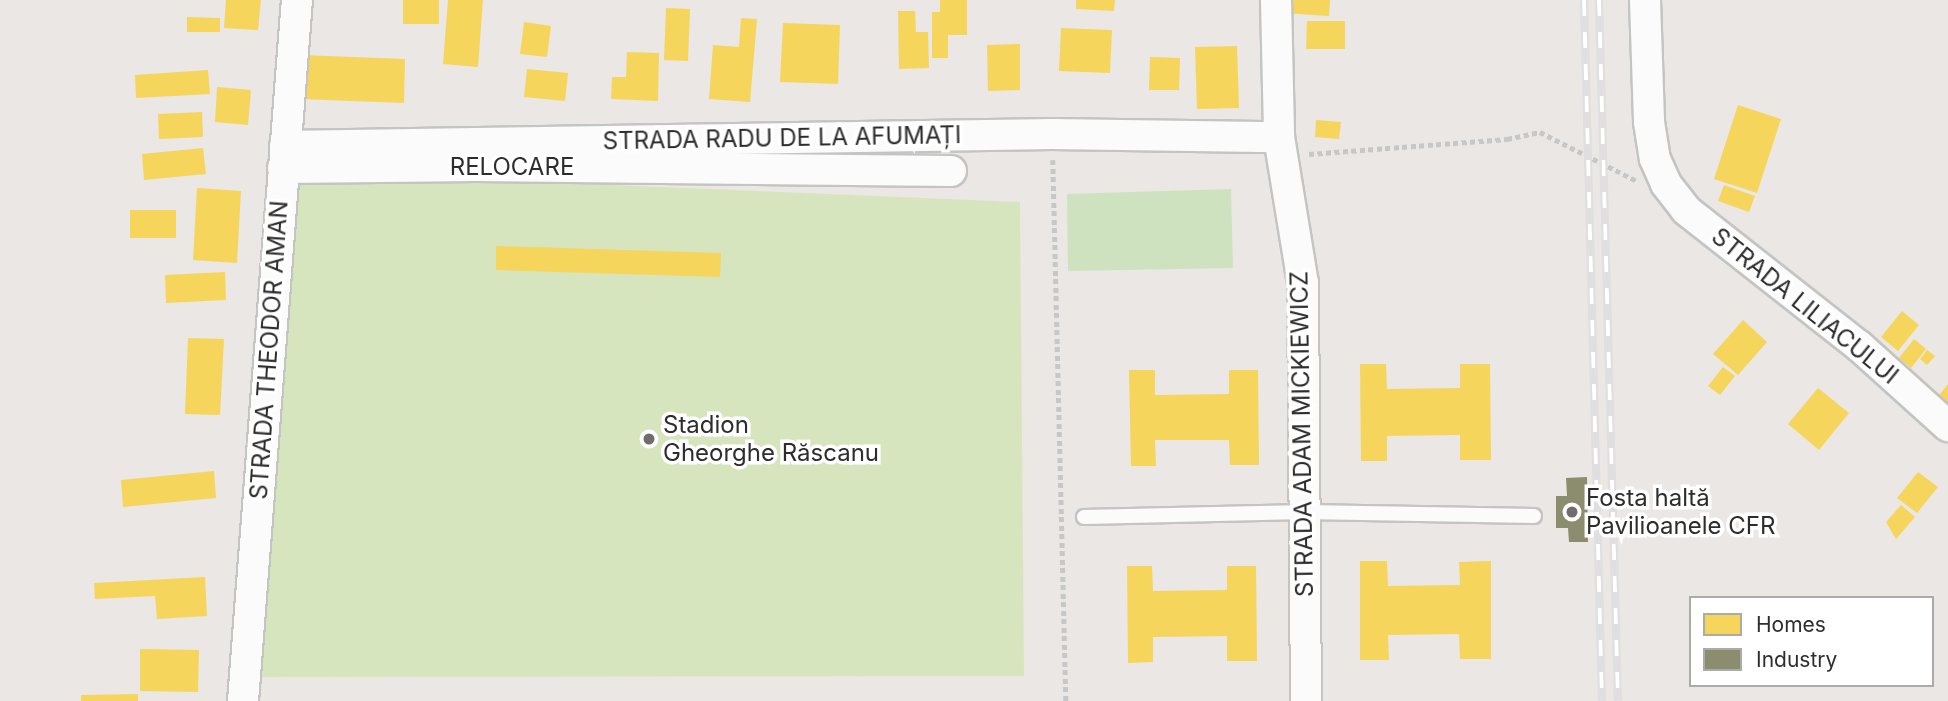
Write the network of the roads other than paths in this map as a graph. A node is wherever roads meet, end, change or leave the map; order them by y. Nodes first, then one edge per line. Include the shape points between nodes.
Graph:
1 (297, 0) edge
2 (1276, 0) edge
3 (1644, 0) edge
4 (1280, 147) junction
5 (284, 157) junction
6 (951, 171) dead end
7 (1948, 426) edge
8 (1305, 512) junction
9 (1534, 516) dead end
10 (1084, 517) dead end
11 (243, 701) edge
12 (1306, 701) edge

1 - 5 street, STRADA THEODOR AMAN
2 - 4 street, STRADA ADAM MICKIEWICZ
3 - 7 street, STRADA LILIACULUI via 1649,122 1665,184 1686,210 1858,346
4 - 5 street, STRADA RADU DE LA AFUMAȚI via 1052,134
4 - 8 street, STRADA ADAM MICKIEWICZ via 1303,283
5 - 6 street, RELOCARE via 491,166
5 - 11 street, STRADA THEODOR AMAN
8 - 9 lane
8 - 10 lane
8 - 12 street, STRADA ADAM MICKIEWICZ

